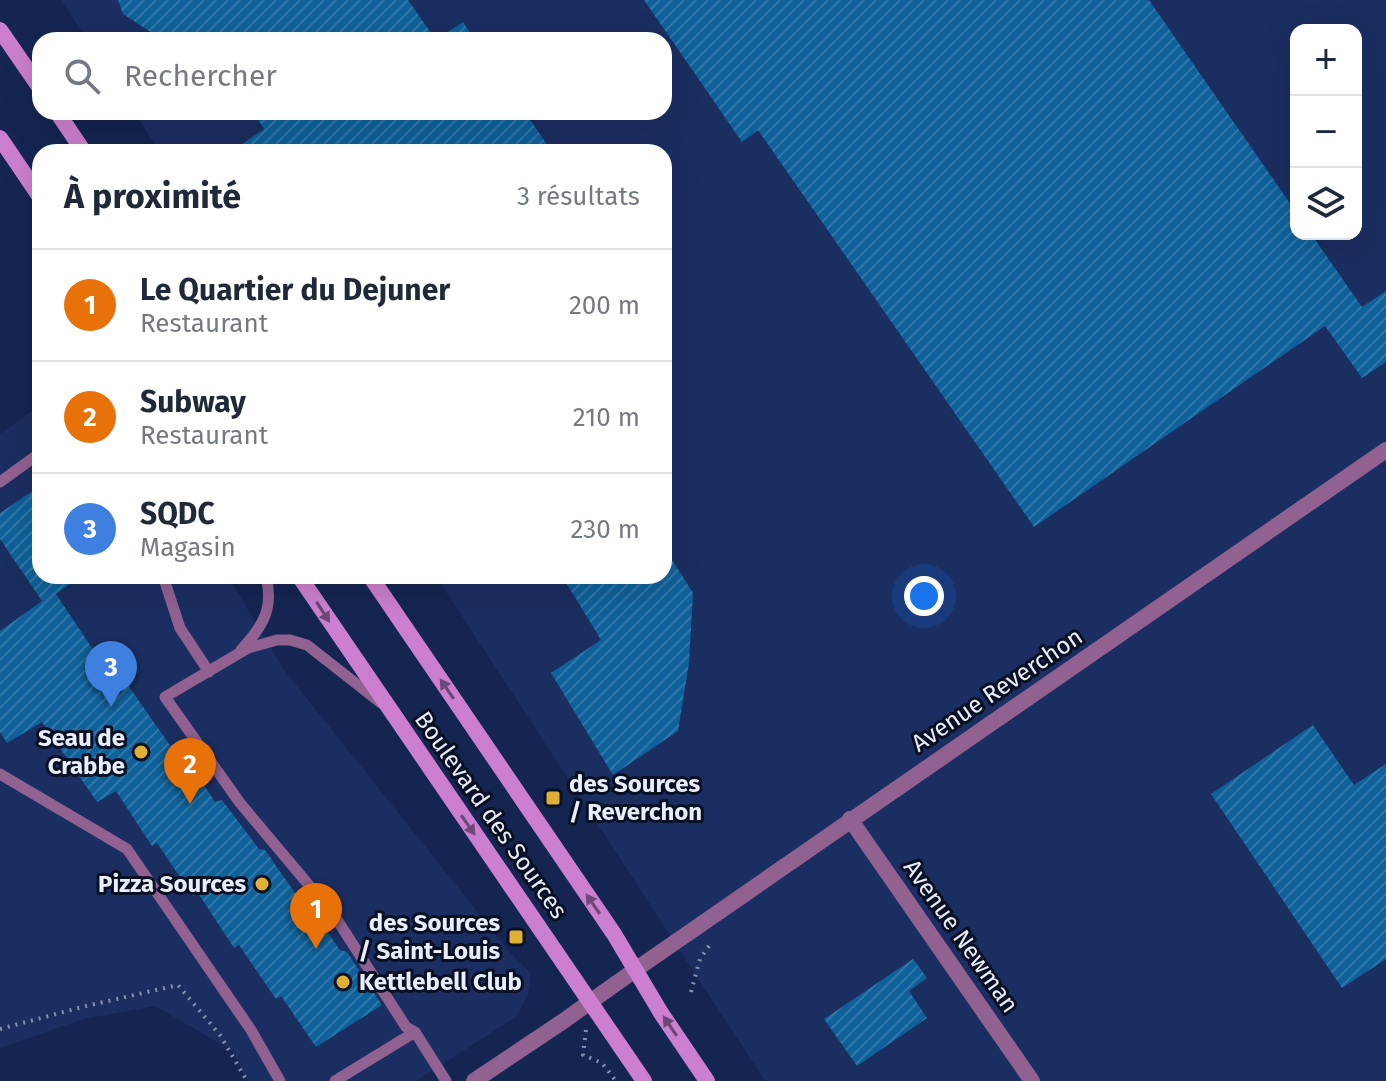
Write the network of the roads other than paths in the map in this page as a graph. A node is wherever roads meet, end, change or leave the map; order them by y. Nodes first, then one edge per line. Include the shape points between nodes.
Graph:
1 (0, 30) edge
2 (32, 76) edge
3 (62, 120) edge
4 (0, 138) edge
5 (79, 144) edge
6 (32, 185) edge
7 (1386, 450) edge
8 (32, 459) edge
9 (0, 482) edge
10 (166, 584) edge
11 (268, 584) edge
12 (304, 584) edge
13 (375, 584) edge
14 (238, 653) junction
15 (209, 672) junction
16 (387, 708) junction
17 (0, 774) edge
18 (850, 819) junction
19 (635, 970) junction
20 (590, 1003) junction
21 (415, 1032) junction
22 (280, 1081) edge
23 (335, 1081) edge
24 (446, 1081) edge
25 (474, 1081) edge
26 (644, 1081) edge
27 (707, 1081) edge
28 (1032, 1081) edge

1 - 2 main road
3 - 5 main road
4 - 6 main road
7 - 18 street, Avenue Reverchon
8 - 9 lane
10 - 15 lane via 180,628
11 - 14 lane via 265,617
12 -> 16 main road, Boulevard des Sources
19 -> 13 main road, Boulevard des Sources
14 - 15 lane
14 - 16 lane via 277,640 300,642
15 - 21 lane via 165,697 240,803 334,915 406,1027
16 -> 20 main road, Boulevard des Sources
17 - 22 lane via 127,849
18 - 19 street, Avenue Reverchon
18 - 28 street, Avenue Newman
19 - 20 street, Avenue Reverchon
27 -> 19 main road, Boulevard des Sources
20 - 25 street, Avenue Reverchon
20 - 26 main road, Boulevard des Sources
21 - 23 lane
21 - 24 lane

